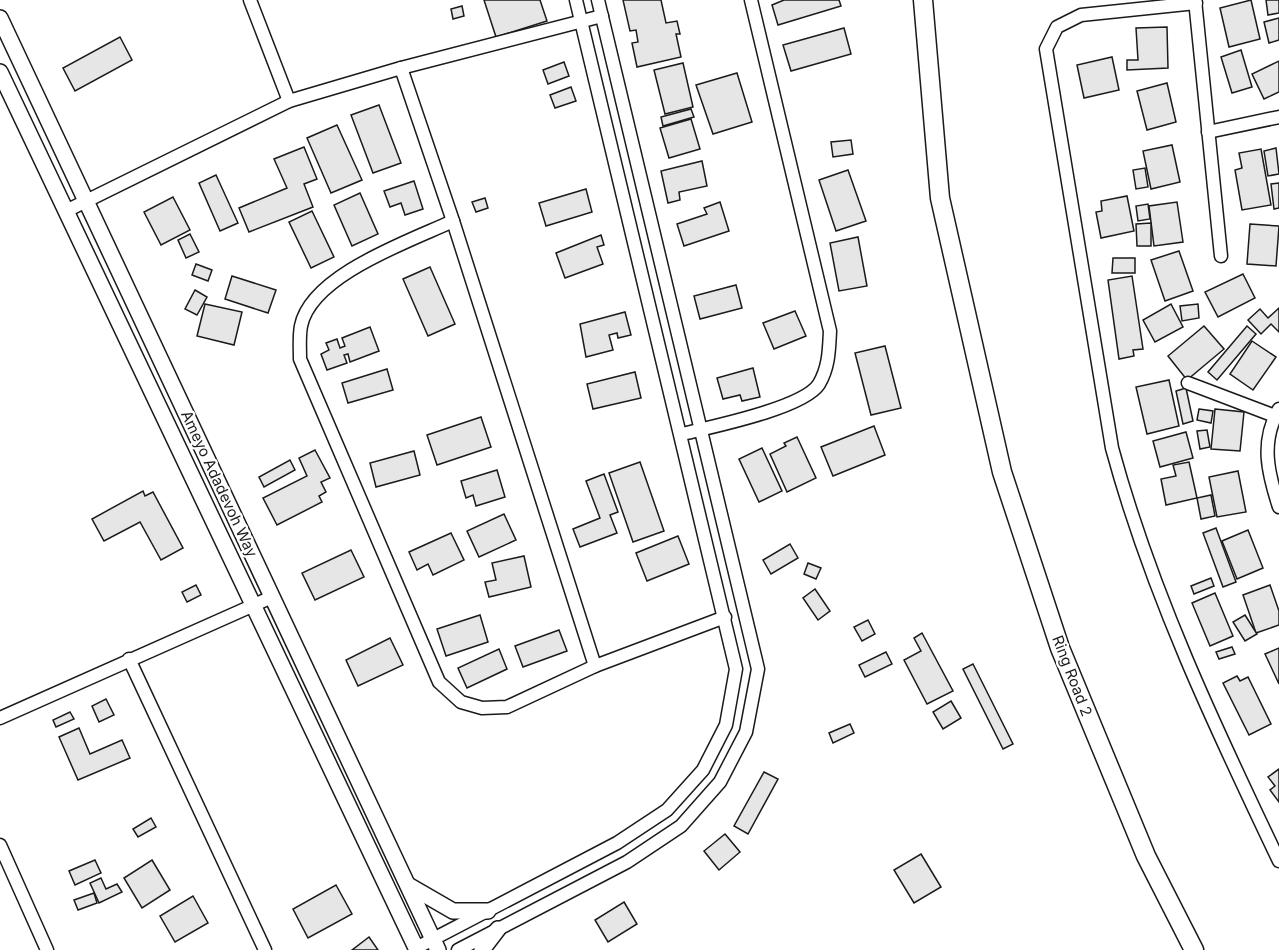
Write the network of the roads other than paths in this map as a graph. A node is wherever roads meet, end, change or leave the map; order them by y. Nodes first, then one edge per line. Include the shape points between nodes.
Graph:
1 (250, 0) edge
2 (576, 0) edge
3 (598, 0) edge
4 (751, 0) edge
5 (923, 0) edge
6 (1196, 1) edge
7 (602, 16) junction
8 (0, 18) edge
9 (581, 21) junction
10 (401, 68) junction
11 (0, 72) edge
12 (289, 101) junction
13 (1279, 117) edge
14 (1208, 132) junction
15 (86, 201) junction
16 (66, 210) junction
17 (453, 221) junction
18 (1221, 256) dead end
19 (1188, 383) dead end
20 (1277, 412) edge
21 (702, 429) junction
22 (682, 434) junction
23 (1279, 507) edge
24 (272, 597) junction
25 (253, 606) junction
26 (725, 617) junction
27 (129, 659) junction
28 (595, 666) junction
29 (0, 718) edge
30 (0, 845) edge
31 (1279, 861) edge
32 (407, 885) junction
33 (488, 910) junction
34 (498, 929) junction
35 (435, 945) edge
36 (416, 949) edge
37 (47, 950) edge
38 (265, 950) edge
39 (458, 950) edge
40 (482, 950) edge
41 (1194, 950) edge

1 - 12 street
2 - 9 street
3 - 7 street
4 - 21 street via 830,331 829,360 818,386 798,402
5 - 41 main road, Ring Road 2 via 940,198 1002,472 1060,648 1146,856
6 - 14 street
6 - 31 street via 1081,15 1057,27 1046,50 1112,448 1125,497 1204,704
7 - 9 street
7 - 21 street
8 - 15 street, Ameyo Adadevoh Way
9 - 10 street
9 - 22 street
10 - 12 street
10 - 17 street
11 - 16 street, Ameyo Adadevoh Way
12 - 15 street
13 - 14 street
14 - 18 street
15 - 16 street
15 - 24 street, Ameyo Adadevoh Way
16 - 25 street, Ameyo Adadevoh Way
17 - 28 street
17 - 28 street via 341,274 316,297 301,325 300,359 439,682 461,702 482,708 507,707
19 - 20 street
20 - 23 street via 1266,438 1268,473
21 - 22 street
21 - 34 street via 758,669 746,732 720,782 681,826 627,862
22 - 26 street
24 - 25 street
24 - 32 street, Ameyo Adadevoh Way
25 - 27 street
25 - 36 street, Ameyo Adadevoh Way
26 - 28 street
26 - 33 street via 736,669 726,725 703,770 667,810 616,843
27 - 29 street
27 - 38 street
30 - 37 street
32 - 33 street via 453,911
32 - 35 street, Ameyo Adadevoh Way
33 - 35 street
34 - 39 street
34 - 40 street
35 - 36 street

